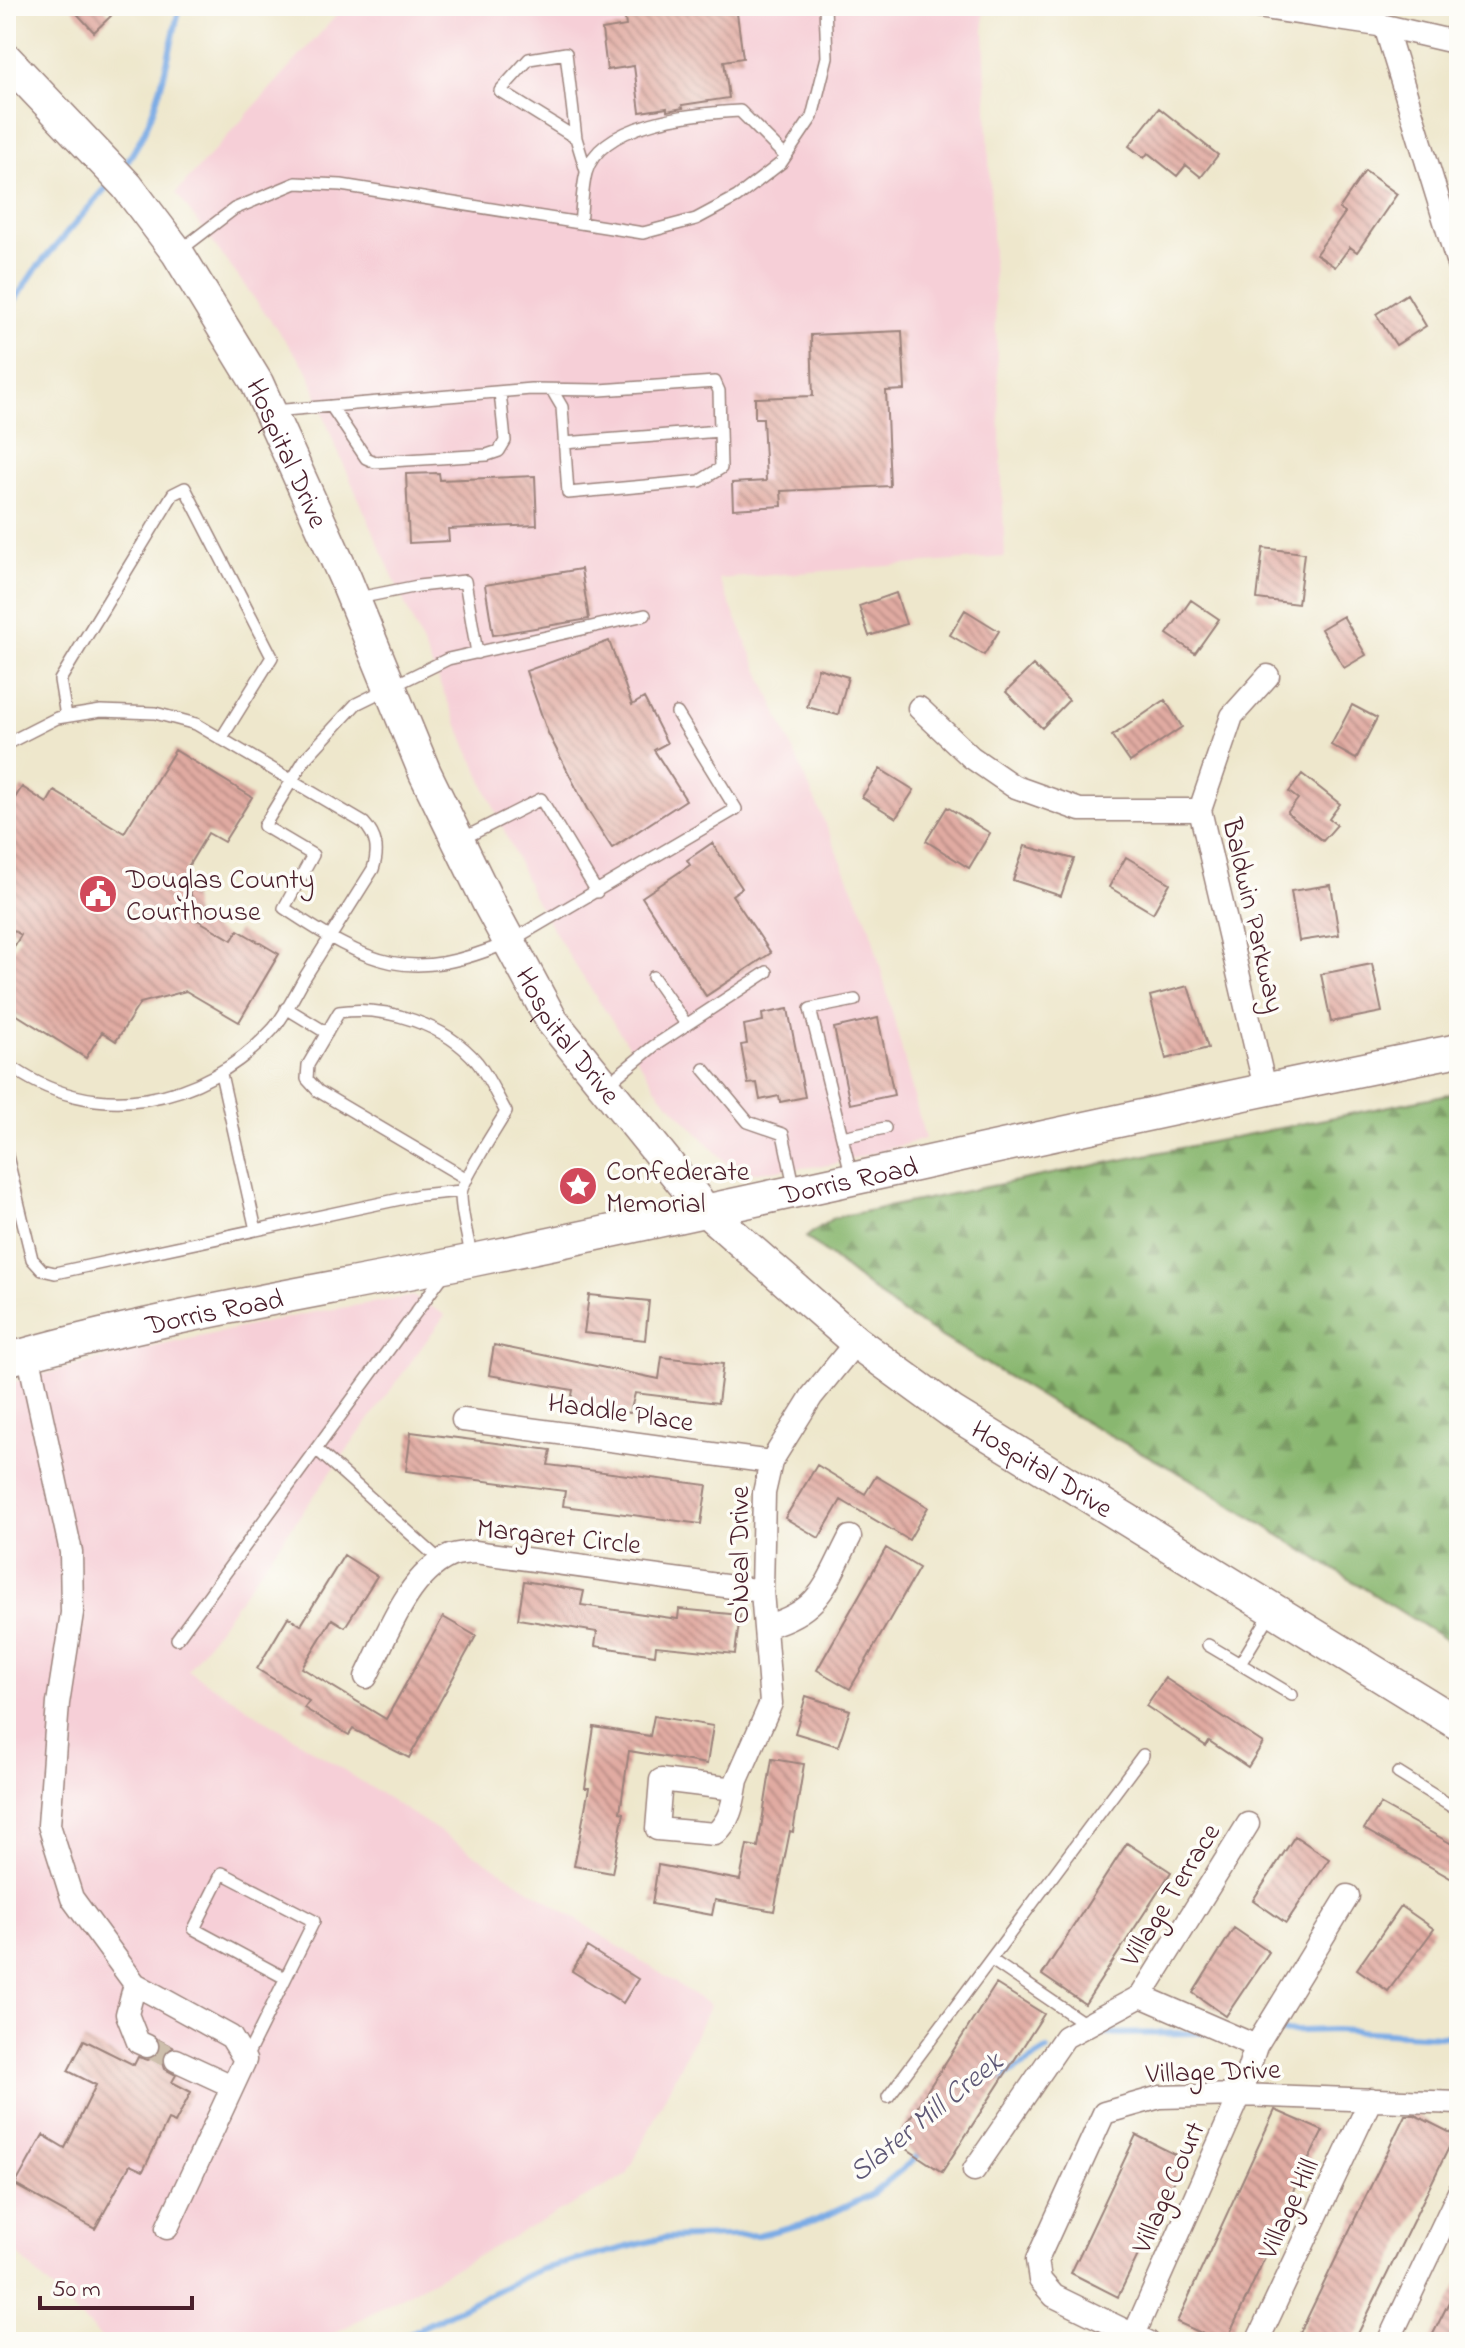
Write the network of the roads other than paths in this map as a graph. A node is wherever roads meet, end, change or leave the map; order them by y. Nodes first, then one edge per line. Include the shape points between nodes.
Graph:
1 (825, 6) edge
2 (1251, 6) edge
3 (1385, 26) junction
4 (1459, 43) edge
5 (6, 59) edge
6 (576, 138) junction
7 (785, 156) junction
8 (586, 171) junction
9 (580, 223) junction
10 (177, 252) junction
11 (1459, 267) edge
12 (552, 390) junction
13 (500, 392) junction
14 (331, 406) junction
15 (273, 411) junction
16 (720, 431) junction
17 (564, 443) junction
18 (354, 599) junction
19 (645, 615) dead end
20 (477, 653) junction
21 (1268, 676) dead end
22 (390, 688) junction
23 (919, 708) dead end
24 (677, 713) dead end
25 (66, 716) junction
26 (221, 739) junction
27 (6, 744) edge
28 (293, 779) junction
29 (1200, 810) junction
30 (458, 841) junction
31 (597, 892) junction
32 (330, 938) junction
33 (509, 942) junction
34 (767, 972) dead end
35 (653, 977) dead end
36 (855, 1000) dead end
37 (286, 1008) junction
38 (686, 1024) junction
39 (327, 1033) junction
40 (1459, 1050) edge
41 (7, 1065) edge
42 (704, 1069) dead end
43 (221, 1074) junction
44 (605, 1086) junction
45 (1265, 1088) junction
46 (885, 1128) dead end
47 (842, 1137) junction
48 (6, 1152) edge
49 (852, 1178) junction
50 (467, 1179) junction
51 (795, 1190) junction
52 (461, 1191) junction
53 (705, 1210) junction
54 (256, 1230) junction
55 (462, 1262) junction
56 (856, 1342) junction
57 (17, 1356) edge
58 (463, 1420) dead end
59 (316, 1449) junction
60 (771, 1462) junction
61 (850, 1537) dead end
62 (442, 1562) junction
63 (762, 1591) junction
64 (1274, 1609) junction
65 (767, 1626) junction
66 (177, 1639) dead end
67 (1208, 1645) dead end
68 (1240, 1664) junction
69 (366, 1677) dead end
70 (1292, 1695) dead end
71 (1459, 1724) edge
72 (1143, 1755) dead end
73 (1398, 1773) dead end
74 (735, 1789) dead end
75 (1457, 1805) edge
76 (1248, 1824) dead end
77 (1348, 1896) dead end
78 (993, 1961) junction
79 (285, 1978) junction
80 (135, 1984) junction
81 (1141, 1996) junction
82 (1088, 2025) junction
83 (147, 2046) tunnel mouth
84 (1256, 2046) junction
85 (176, 2060) tunnel mouth
86 (245, 2060) junction
87 (232, 2086) junction
88 (1240, 2095) junction
89 (888, 2097) dead end
90 (1371, 2099) junction
91 (1459, 2103) edge
92 (974, 2170) dead end
93 (1459, 2192) edge
94 (167, 2228) dead end
95 (1141, 2339) edge
96 (1257, 2342) edge
97 (1388, 2342) edge

1 - 7 lane via 827,57 812,117
2 - 3 street
3 - 4 street
3 - 11 street
5 - 10 street, Hospital Drive via 127,186
6 - 6 lane via 500,91 529,59 566,53
6 - 8 lane
7 - 8 lane via 740,111 713,112 629,130 606,143
7 - 9 lane via 737,197 696,219 643,233
8 - 9 lane
9 - 10 lane via 341,185 296,183 234,209
10 - 15 street, Hospital Drive
12 - 13 lane
12 - 16 lane via 715,382
12 - 17 lane via 562,407
13 - 14 lane
13 - 14 lane via 505,441 499,451 487,455 375,462 366,458
14 - 15 lane
15 - 18 street, Hospital Drive
16 - 17 lane
16 - 17 lane via 721,468 700,481 568,493
18 - 20 lane via 465,581
18 - 22 street, Hospital Drive
19 - 20 lane
20 - 22 lane via 448,659
21 - 29 street, Baldwin Parkway via 1232,716
22 - 28 lane via 356,704 331,727
22 - 30 street, Hospital Drive
23 - 29 street via 971,757 1013,786 1080,810
24 - 31 lane via 736,809
25 - 26 lane via 155,713 196,724
25 - 26 lane via 60,680 173,494 185,488 272,657
25 - 27 lane
26 - 28 lane
28 - 32 lane via 364,823 376,843 373,869
28 - 32 lane via 264,826 313,855 284,908
29 - 45 street, Baldwin Parkway
30 - 31 lane via 541,799
30 - 33 street, Hospital Drive
31 - 33 lane
32 - 33 lane via 398,965 436,966
32 - 37 lane
33 - 44 street, Hospital Drive via 552,1021
34 - 38 lane
35 - 38 lane
36 - 47 lane via 810,1009
37 - 39 lane
37 - 43 lane via 275,1027
38 - 44 lane
39 - 50 lane via 308,1065 307,1079 318,1091
39 - 50 lane via 339,1012 365,1008 407,1018 449,1039 477,1062 506,1112
40 - 45 street, Dorris Road
41 - 43 lane via 26,1079 105,1102 153,1100
42 - 51 lane via 748,1122 783,1134
43 - 54 lane
44 - 53 street, Hospital Drive
45 - 49 street, Dorris Road
46 - 47 lane
47 - 49 lane
48 - 54 lane via 32,1259 42,1270 55,1273
49 - 51 street, Dorris Road
50 - 52 lane
51 - 53 street, Dorris Road
52 - 54 lane
52 - 55 lane
53 - 55 street, Dorris Road
53 - 56 street, Hospital Drive
55 - 57 street, Dorris Road via 119,1329
55 - 59 lane
56 - 60 street, O'Neal Drive via 812,1396
56 - 64 street, Hospital Drive via 952,1412
57 - 80 street via 71,1552 72,1613 58,1703 49,1825 72,1898
58 - 60 street, Haddle Place
59 - 62 lane
59 - 66 lane
60 - 63 street, O'Neal Drive via 764,1493
61 - 65 street via 815,1603 791,1619
62 - 63 street, Margaret Circle via 475,1552
62 - 69 street, Margaret Circle via 425,1573 409,1595
63 - 65 street, O'Neal Drive
64 - 68 lane
64 - 71 street, Hospital Drive
65 - 74 street, O'Neal Drive via 771,1703
67 - 68 lane
68 - 70 lane
72 - 78 lane
73 - 75 lane
76 - 81 street, Village Terrace
77 - 84 street, Village Court
78 - 82 lane
78 - 89 lane
79 - 79 lane via 314,1921 222,1873 194,1929
79 - 86 lane
80 - 83 street via 127,2014 138,2042
80 - 86 street via 231,2037
81 - 82 street, Village Terrace
81 - 84 street, Village Terrace
82 - 92 street, Village Terrace via 1065,2037
84 - 88 street, Village Court
85 - 87 street
86 - 87 street
87 - 94 street
88 - 90 street, Village Drive
88 - 95 street, Village Court
88 - 95 street, Village Drive via 1160,2097 1104,2113 1037,2260 1040,2280 1054,2296
90 - 91 street, Village Drive
90 - 96 street, Village Hill
93 - 97 street

